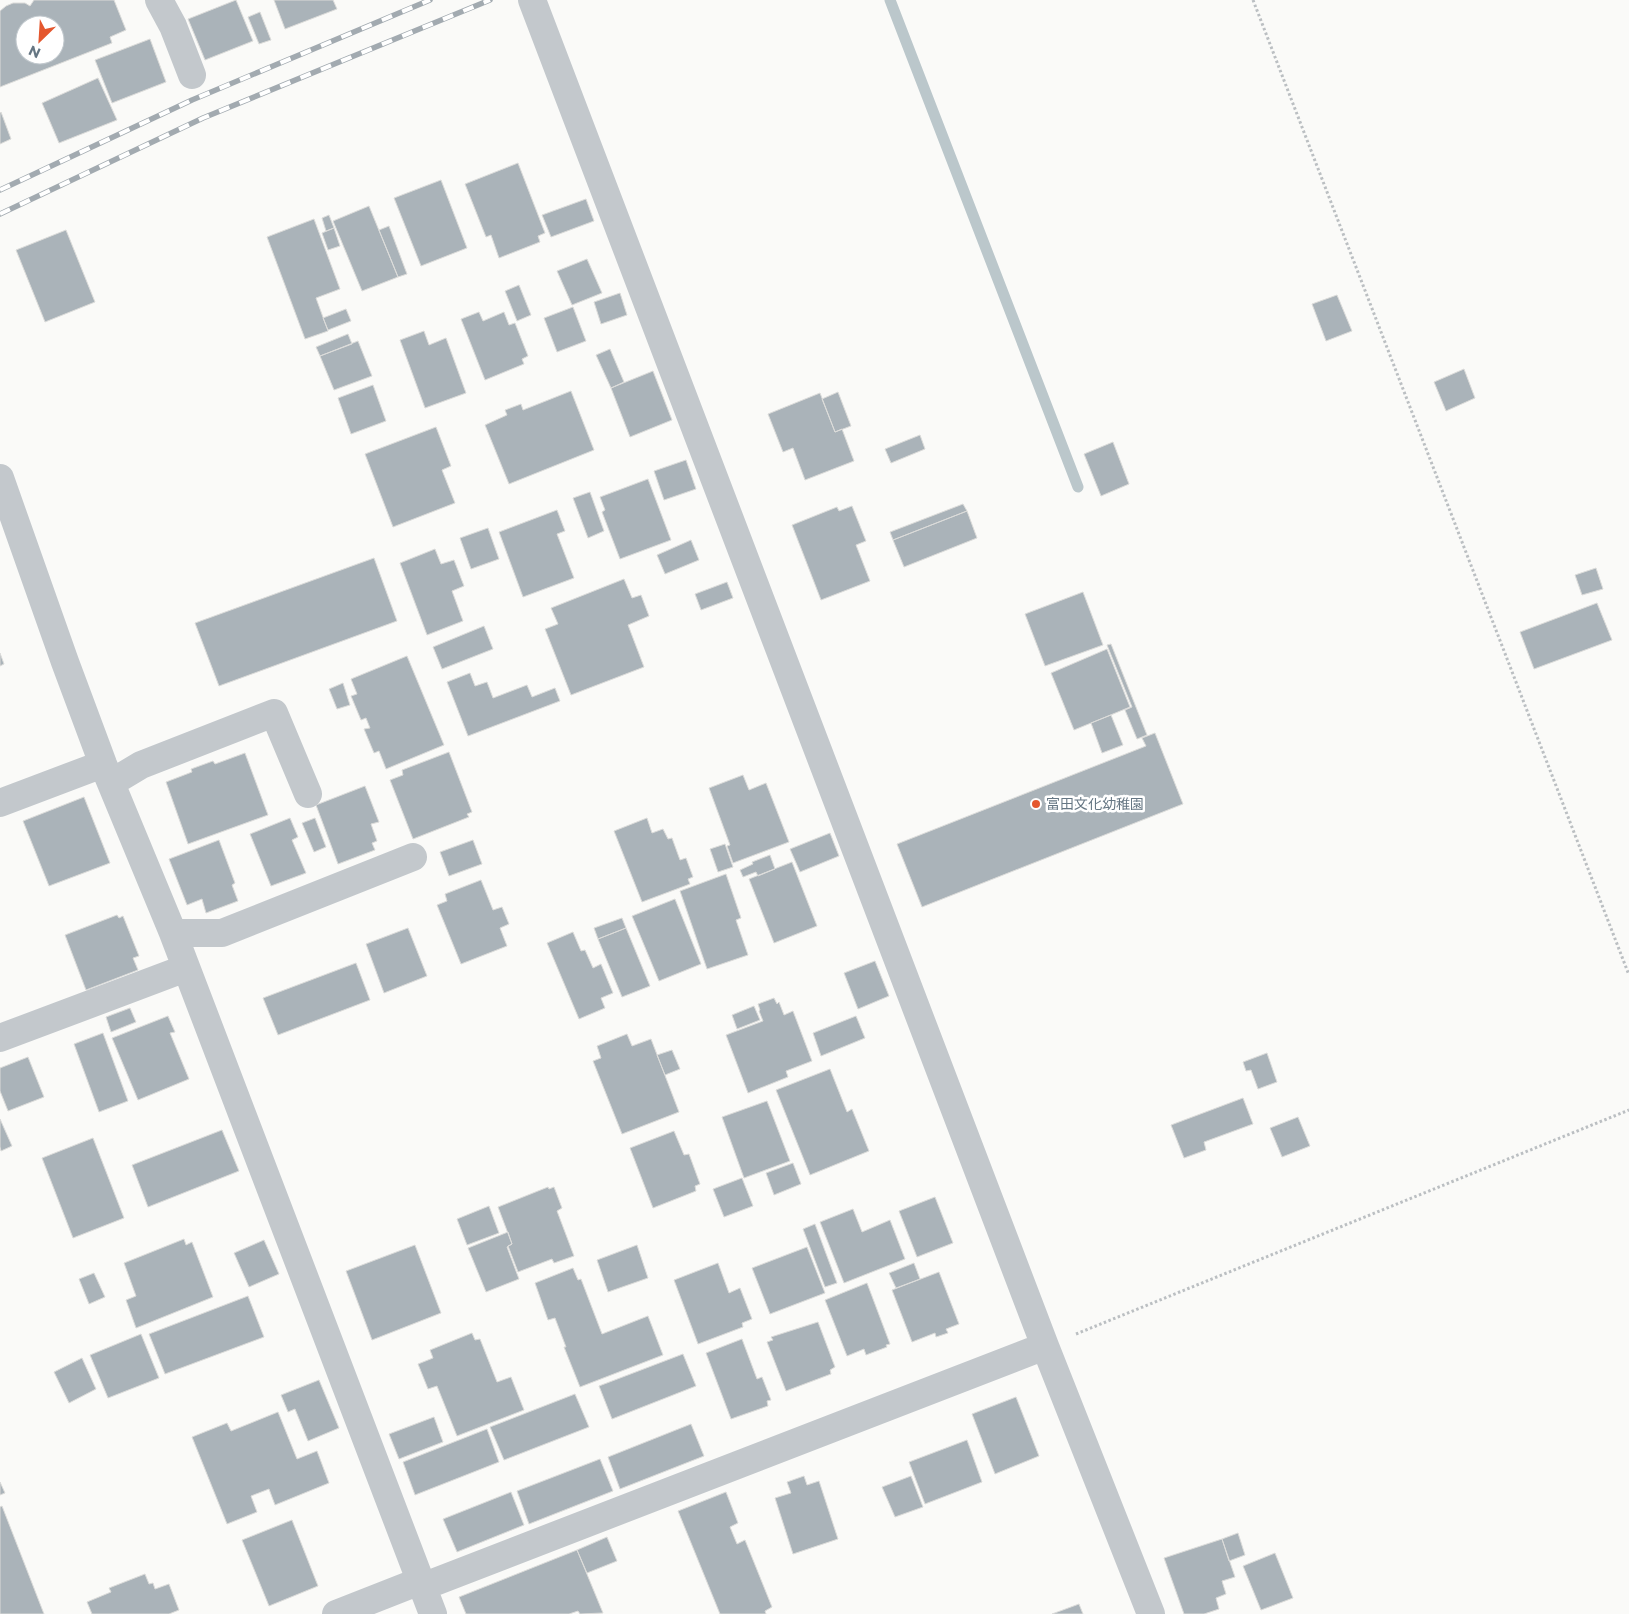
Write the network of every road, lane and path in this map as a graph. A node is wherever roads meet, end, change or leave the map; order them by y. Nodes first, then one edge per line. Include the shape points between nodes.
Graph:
1 (1253, 0) edge
2 (166, 2) edge
3 (541, 2) edge
4 (192, 75) dead end
5 (0, 478) edge
6 (107, 773) junction
7 (308, 794) dead end
8 (0, 803) edge
9 (413, 857) dead end
10 (173, 933) junction
11 (186, 968) junction
12 (1629, 975) edge
13 (0, 1038) edge
14 (1629, 1110) edge
15 (1045, 1346) junction
16 (421, 1584) junction
17 (336, 1614) edge
18 (433, 1614) edge
19 (1150, 1614) edge

1 - 12 path
2 - 4 street
3 - 15 street
5 - 6 street
6 - 7 street via 141,765 274,713
6 - 8 street
6 - 10 street
9 - 10 street via 222,933
10 - 11 street
11 - 13 street
11 - 16 street
14 - 15 path
15 - 16 street
15 - 19 street
16 - 17 street
16 - 18 street

